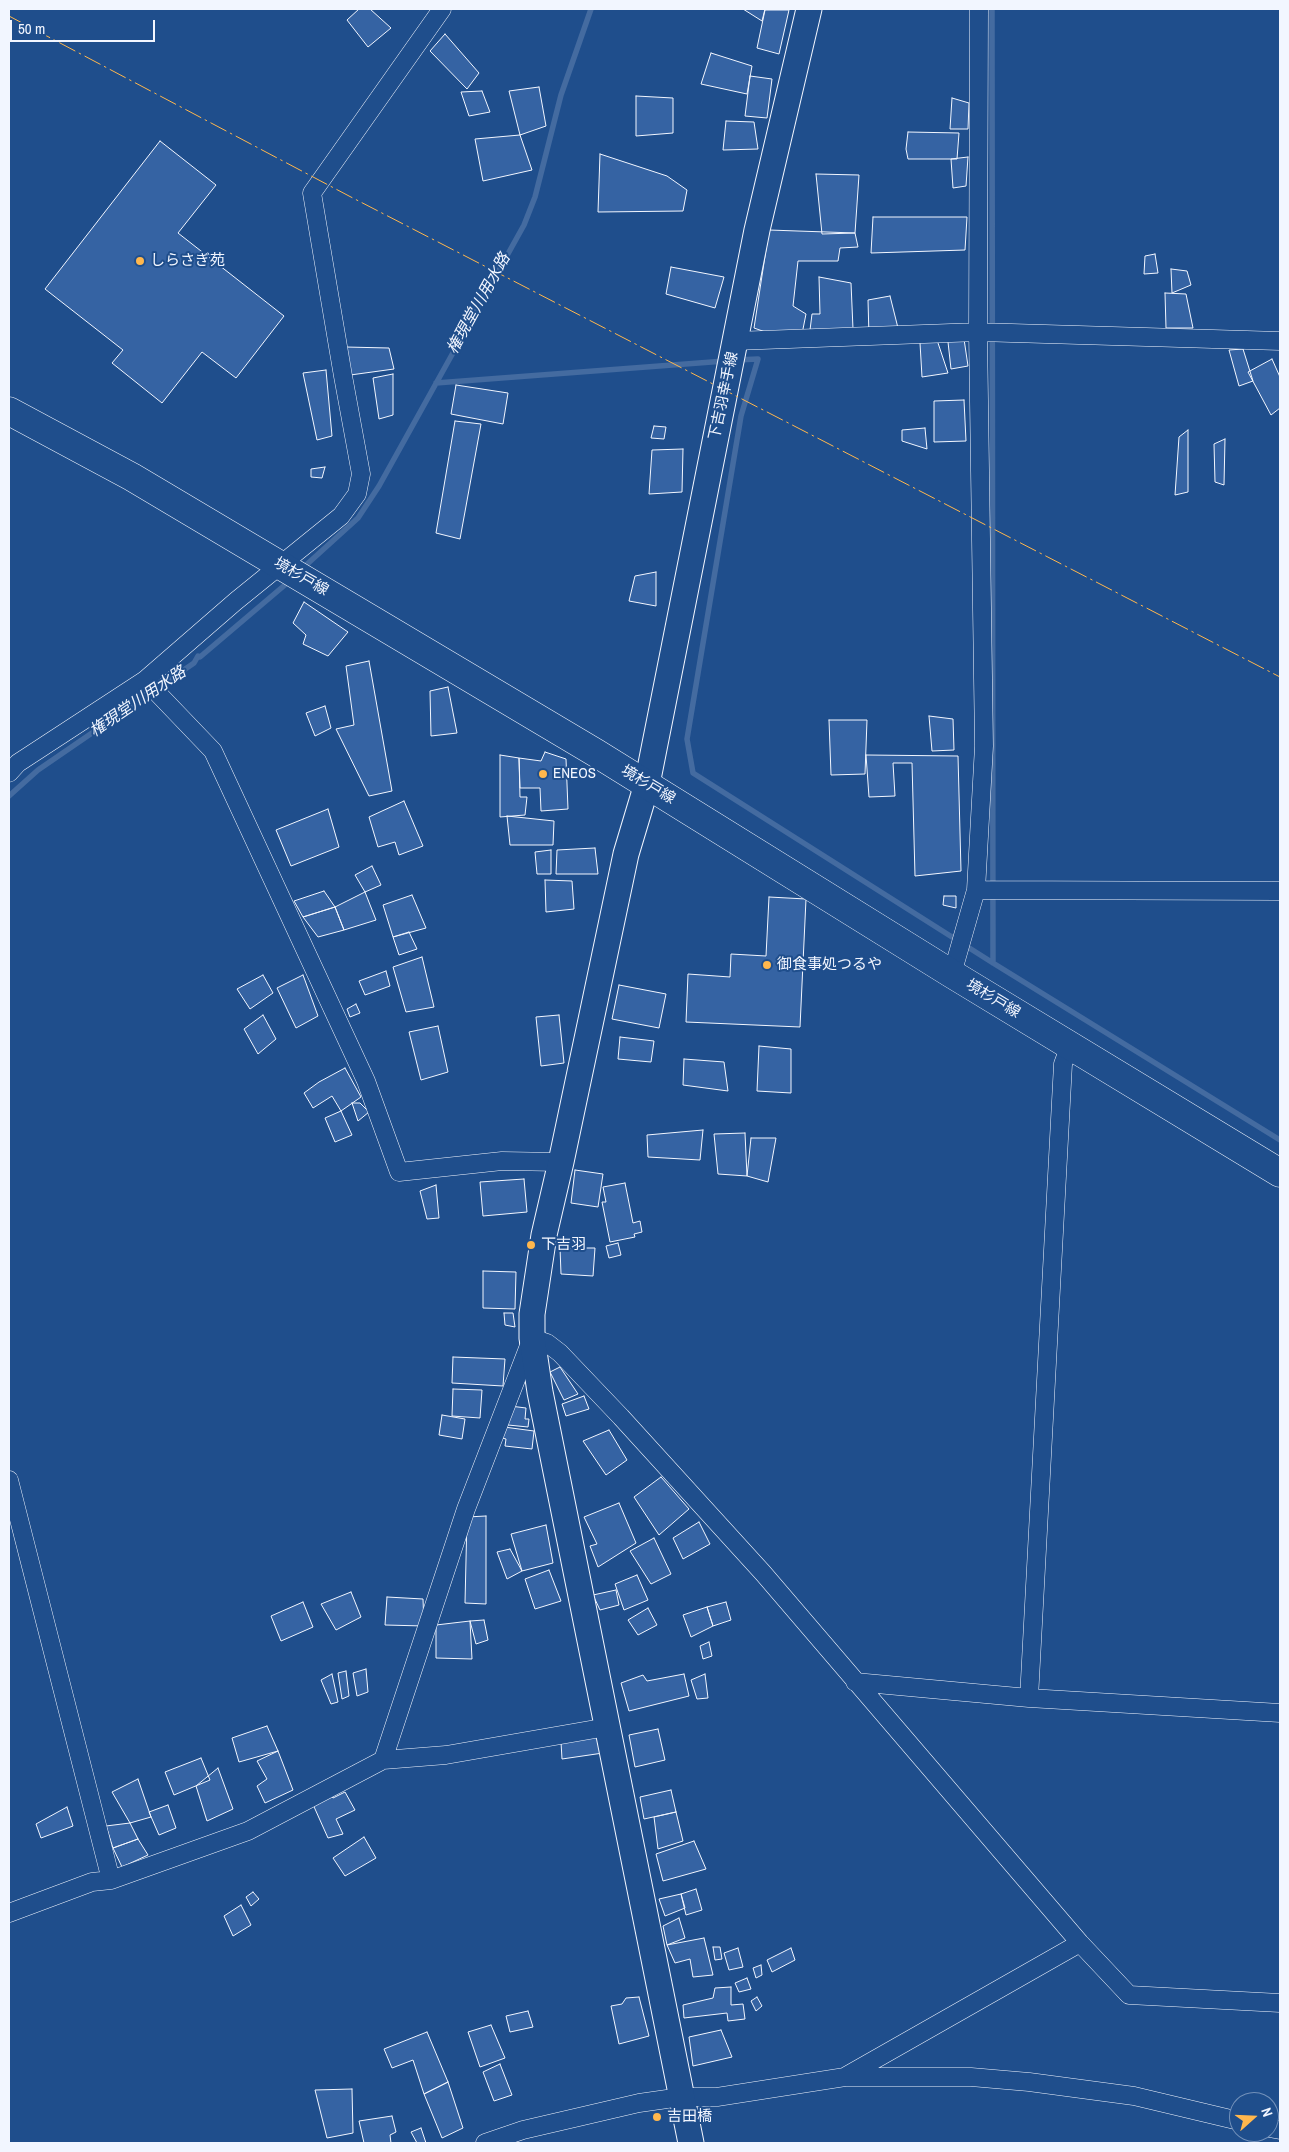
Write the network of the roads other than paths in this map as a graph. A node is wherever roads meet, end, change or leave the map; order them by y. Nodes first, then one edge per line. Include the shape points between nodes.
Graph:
1 (442, 9) edge
2 (809, 9) edge
3 (979, 9) edge
4 (978, 332) junction
5 (735, 342) junction
6 (1279, 344) edge
7 (9, 411) edge
8 (281, 566) junction
9 (145, 680) junction
10 (9, 773) edge
11 (647, 784) junction
12 (976, 890) junction
13 (1280, 891) edge
14 (952, 974) junction
15 (1070, 1045) junction
16 (561, 1162) junction
17 (1280, 1173) edge
18 (532, 1338) junction
19 (9, 1480) edge
20 (855, 1682) junction
21 (1029, 1698) junction
22 (1280, 1713) edge
23 (607, 1728) junction
24 (383, 1760) junction
25 (111, 1880) junction
26 (9, 1913) edge
27 (1080, 1943) junction
28 (1280, 2003) edge
29 (845, 2077) junction
30 (681, 2097) junction
31 (1229, 2119) edge
32 (689, 2133) edge
33 (485, 2143) edge

1 - 8 street via 312,193 361,474 357,494 341,516
2 - 5 street, 下吉羽幸手線 via 757,230
3 - 4 street
4 - 5 street
4 - 6 street
4 - 12 street via 984,746
5 - 11 street, 下吉羽幸手線
7 - 8 main road, 境杉戸線 via 132,477
8 - 9 street
8 - 11 main road, 境杉戸線
9 - 10 street via 18,763
9 - 16 street via 213,751 366,1081 399,1172 502,1161
11 - 14 main road, 境杉戸線
11 - 16 street, 下吉羽幸手線 via 626,854
12 - 13 street
12 - 14 street
14 - 15 main road, 境杉戸線
15 - 17 main road, 境杉戸線
15 - 21 street via 1063,1064
16 - 18 street, 下吉羽幸手線 via 534,1291
18 - 20 street via 547,1343 560,1354 621,1417 764,1574
18 - 23 street, 下吉羽幸手線
18 - 24 street via 466,1510
19 - 25 street
20 - 21 street
20 - 27 street
21 - 22 street
23 - 24 street via 446,1756
23 - 30 street, 下吉羽幸手線
24 - 25 street via 248,1830
25 - 26 street via 92,1882
27 - 28 street via 1129,1995
27 - 29 street
29 - 30 street via 717,2097
29 - 31 street via 970,2077 1029,2082 1134,2096
30 - 32 street, 下吉羽幸手線
30 - 33 street via 589,2113

